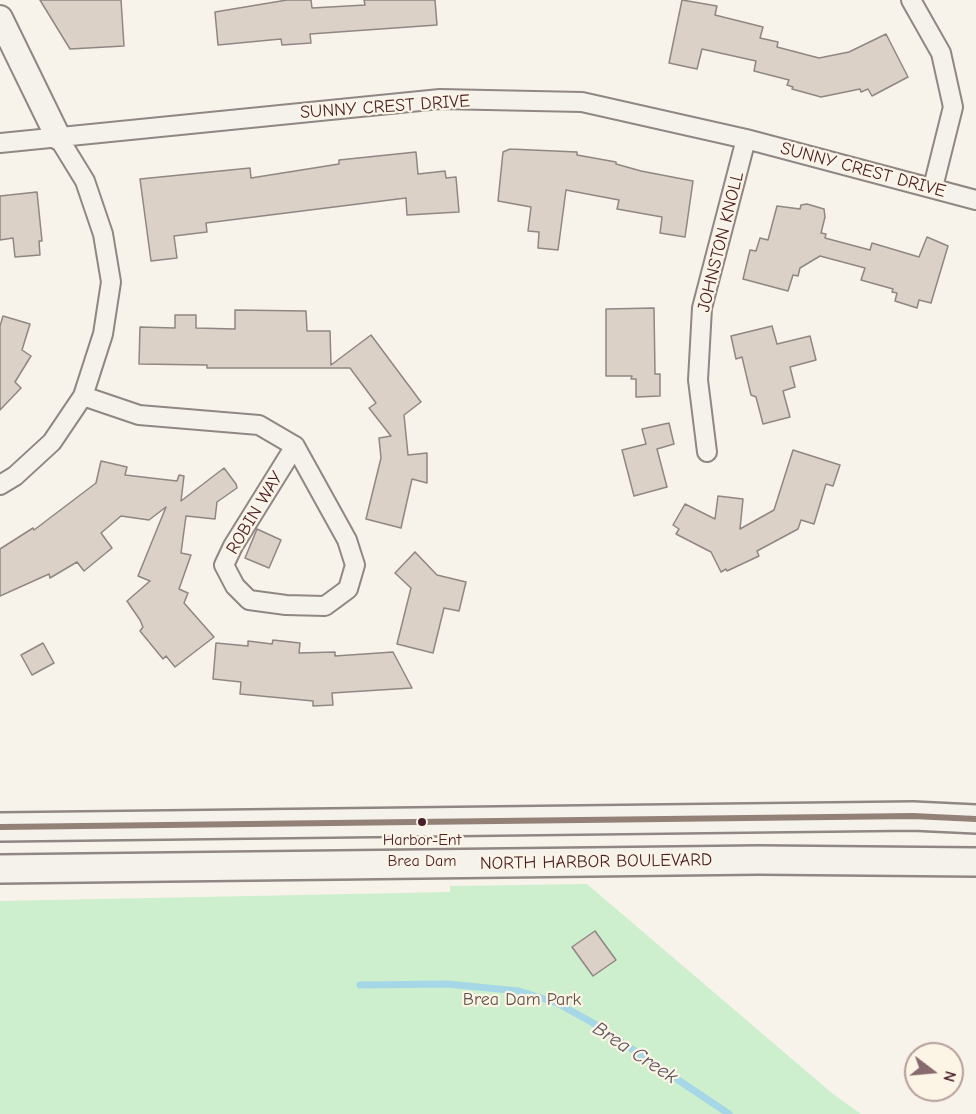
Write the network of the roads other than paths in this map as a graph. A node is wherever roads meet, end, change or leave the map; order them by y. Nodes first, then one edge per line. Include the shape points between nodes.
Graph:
1 (911, 0) edge
2 (0, 18) edge
3 (58, 137) junction
4 (746, 139) junction
5 (0, 143) edge
6 (933, 188) junction
7 (976, 200) edge
8 (83, 396) junction
9 (296, 446) junction
10 (707, 452) dead end
11 (0, 485) edge
12 (976, 819) edge
13 (0, 827) edge
14 (976, 862) edge
15 (0, 869) edge

1 - 6 street via 941,53 953,107
2 - 3 street
3 - 4 street, SUNNY CREST DRIVE via 440,99 582,102
3 - 5 street, SUNNY CREST DRIVE
3 - 8 street via 85,181 103,234 111,282 103,334
4 - 6 street, SUNNY CREST DRIVE
4 - 10 street, JOHNSTON KNOLL via 702,308 698,380
6 - 7 street, SUNNY CREST DRIVE
8 - 9 street via 139,415 259,425
8 - 11 street via 52,442
9 - 9 street, ROBIN WAY via 347,540 355,565 348,589 326,606 286,606 249,600 235,586 224,565
12 - 13 main road via 913,816
14 - 15 main road, NORTH HARBOR BOULEVARD via 759,860

